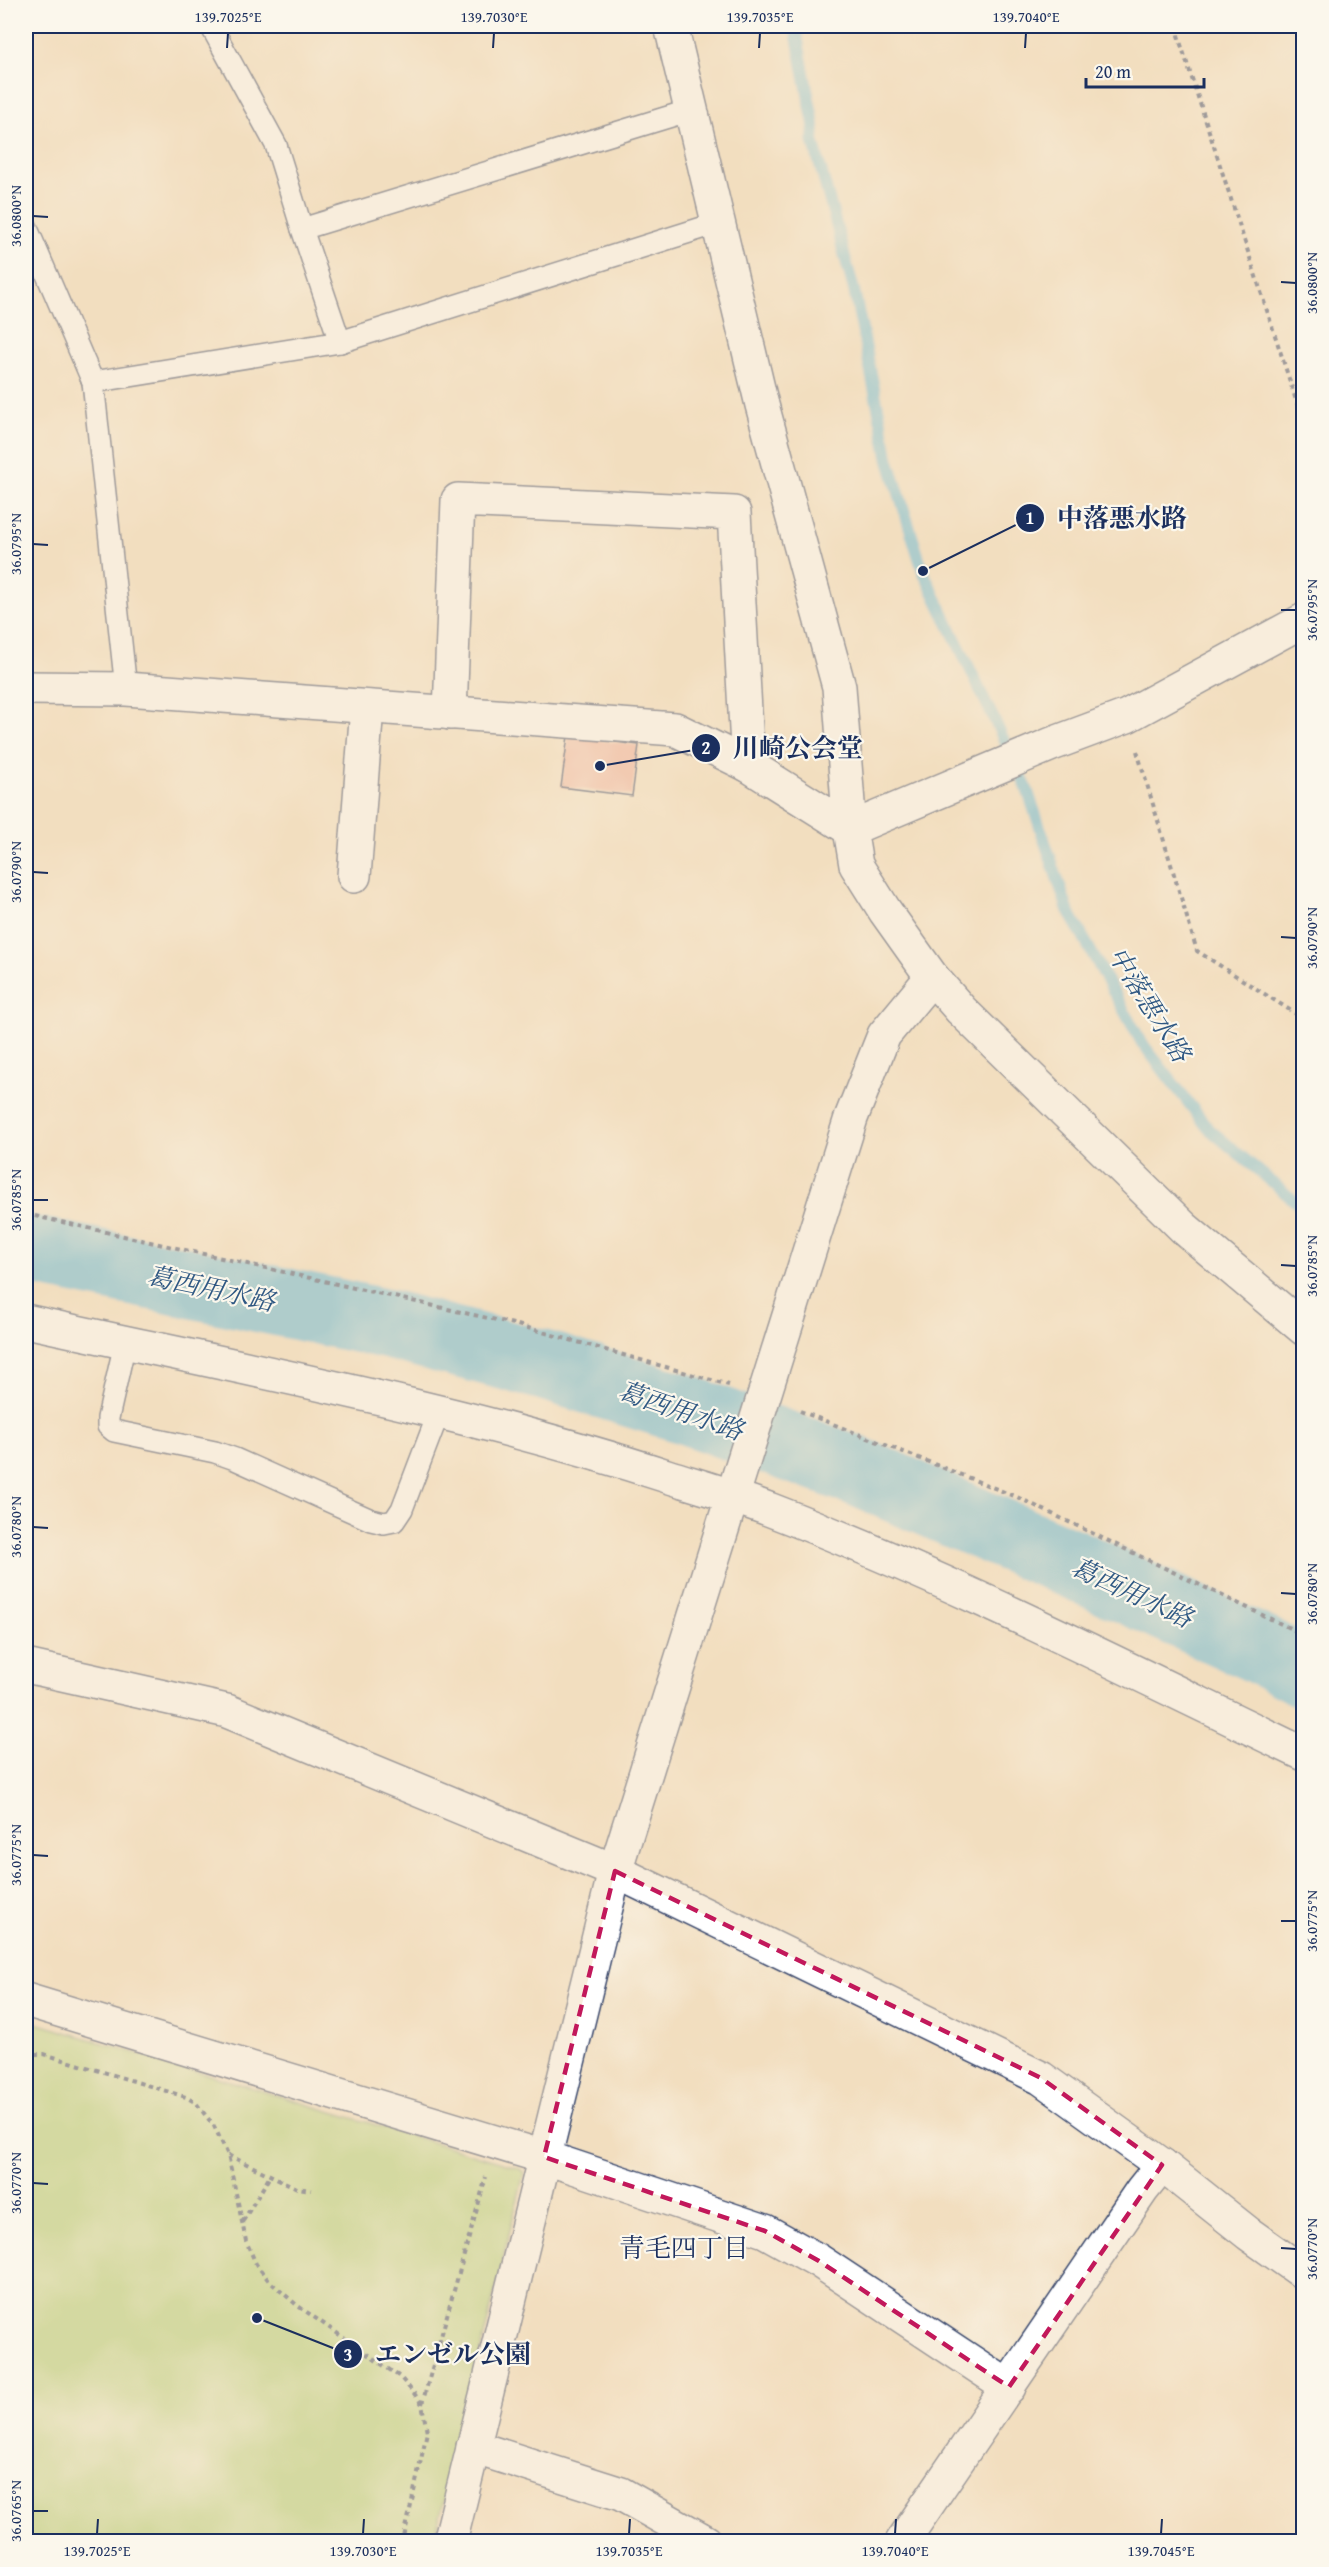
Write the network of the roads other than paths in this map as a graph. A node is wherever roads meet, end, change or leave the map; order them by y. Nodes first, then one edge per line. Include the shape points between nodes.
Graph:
1 (211, 26) edge
2 (671, 26) edge
3 (690, 110) junction
4 (718, 224) junction
5 (26, 226) edge
6 (302, 229) junction
7 (340, 342) junction
8 (93, 382) junction
9 (1304, 620) edge
10 (26, 688) edge
11 (126, 689) junction
12 (367, 707) junction
13 (450, 713) junction
14 (748, 765) junction
15 (850, 829) junction
16 (354, 876) dead end
17 (932, 977) junction
18 (26, 1321) edge
19 (1304, 1329) edge
20 (125, 1343) junction
21 (439, 1412) junction
22 (733, 1497) junction
23 (26, 1666) edge
24 (1304, 1754) edge
25 (615, 1871) junction
26 (26, 2000) edge
27 (544, 2157) junction
28 (1162, 2165) junction
29 (1304, 2273) edge
30 (1009, 2387) junction
31 (473, 2447) junction
32 (450, 2541) edge
33 (706, 2541) edge
34 (902, 2541) edge

1 - 6 lane via 276,145
2 - 3 street
3 - 4 street
3 - 6 lane
4 - 7 lane
4 - 15 street via 762,405 839,687
5 - 8 lane
6 - 7 lane
7 - 8 lane
8 - 11 lane
9 - 15 street via 1127,716
10 - 11 street
11 - 12 street
12 - 13 street
12 - 16 street
13 - 14 street via 675,729
13 - 14 street via 458,500 734,513
14 - 15 street
15 - 17 street via 856,865
17 - 19 street via 1184,1228
17 - 22 street via 884,1035 851,1118
18 - 20 street
20 - 21 street
20 - 21 lane via 108,1418 108,1426 114,1431 215,1452 384,1523 394,1521 402,1509
21 - 22 street via 599,1454
22 - 24 street via 958,1588
22 - 25 street
23 - 25 street via 227,1711
25 - 27 street
25 - 28 street via 1041,2078
26 - 27 street
27 - 30 street via 765,2231 819,2261
27 - 31 street
28 - 29 street
28 - 30 street
30 - 34 street
31 - 32 street
31 - 33 street via 621,2494

